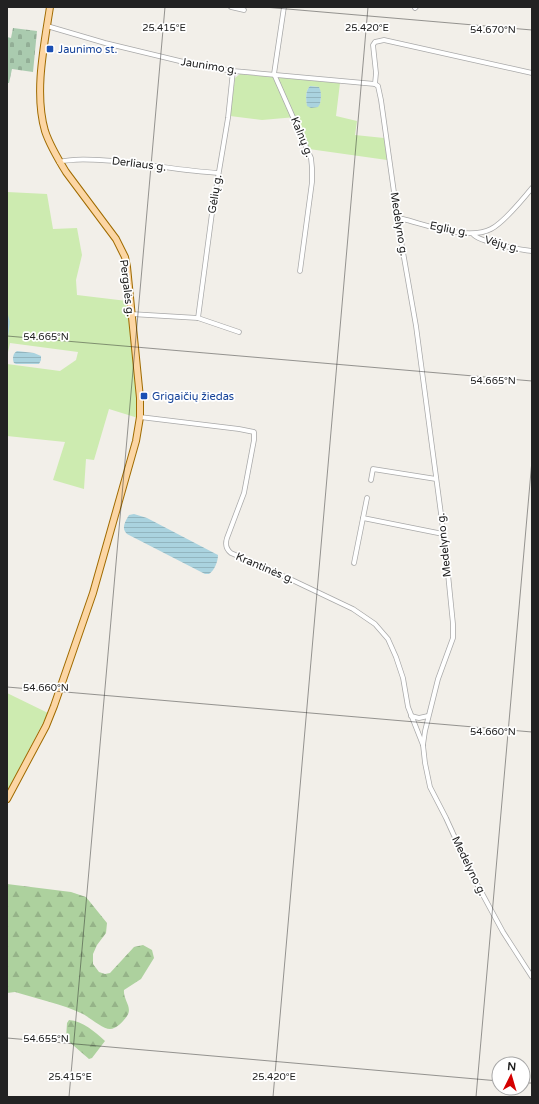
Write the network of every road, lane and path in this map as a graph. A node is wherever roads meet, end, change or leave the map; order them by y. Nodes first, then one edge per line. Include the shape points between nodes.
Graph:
1 (50, 7) edge
2 (231, 7) edge
3 (284, 7) edge
4 (244, 10) dead end
5 (47, 26) junction
6 (233, 71) junction
7 (532, 73) edge
8 (274, 74) junction
9 (376, 85) junction
10 (59, 162) junction
11 (218, 173) junction
12 (532, 188) edge
13 (398, 219) junction
14 (473, 234) junction
15 (532, 251) edge
16 (300, 271) dead end
17 (131, 314) junction
18 (198, 318) junction
19 (239, 332) dead end
20 (140, 417) junction
21 (436, 479) junction
22 (371, 480) dead end
23 (367, 498) dead end
24 (363, 518) junction
25 (443, 534) junction
26 (354, 563) dead end
27 (411, 716) junction
28 (428, 716) junction
29 (423, 745) junction
30 (7, 799) edge
31 (532, 977) edge

1 - 5 main road, Pergalės g.
2 - 4 street
3 - 8 street
5 - 6 street, Jaunimo g. via 172,60
5 - 10 main road, Pergalės g. via 40,106 45,132
6 - 8 street, Jaunimo g.
6 - 11 street, Gėlių g.
7 - 9 street via 384,40 373,45
8 - 9 street, Jaunimo g.
8 - 16 street, Kalnų g. via 308,152 312,168
9 - 13 street, Medelyno g. via 381,100
10 - 11 street, Derliaus g. via 77,159 101,160
10 - 17 main road, Pergalės g. via 116,239 122,251 127,267
11 - 18 street, Gėlių g.
12 - 14 street, Eglių g. via 496,225 485,232
13 - 14 street, Eglių g.
13 - 21 street, Medelyno g. via 416,326
14 - 15 street, Vėjų g. via 514,249
17 - 18 street
17 - 20 main road, Pergalės g.
18 - 19 street
20 - 27 street, Krantinės g. via 254,432 244,493 227,538 227,549 353,608 375,624 388,639 396,657
20 - 30 main road, Pergalės g. via 136,441 93,592 50,717
21 - 22 street via 374,469
21 - 25 street, Medelyno g.
23 - 24 street
24 - 25 street
24 - 26 street
25 - 28 street, Medelyno g. via 453,638
27 - 28 street
27 - 29 street, Krantinės g.
28 - 29 street, Medelyno g.
29 - 31 street, Medelyno g. via 430,787 474,878 503,932

